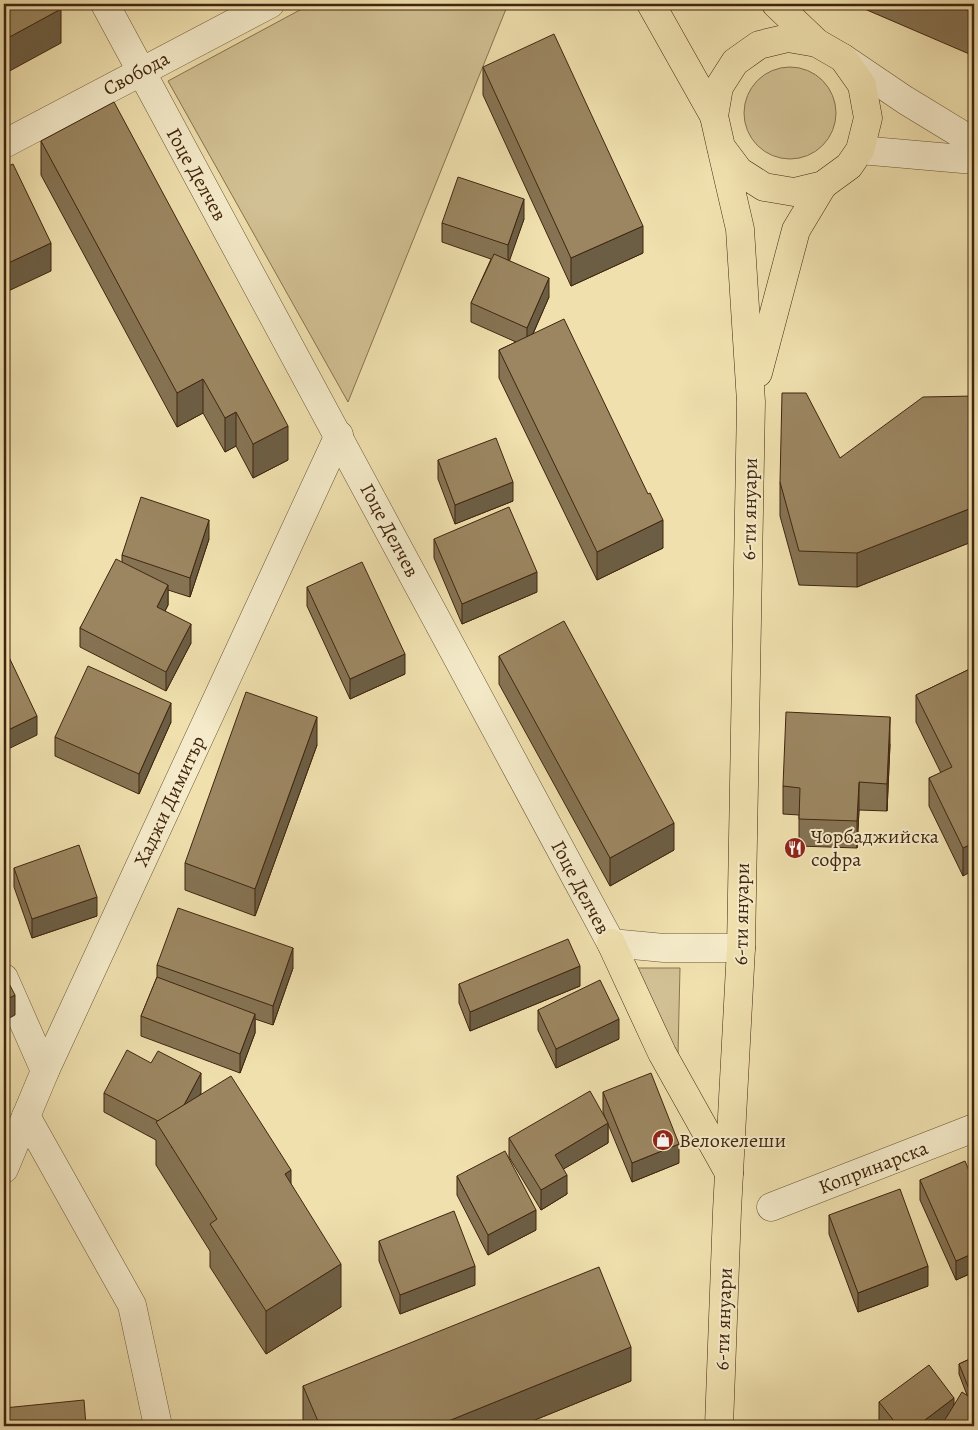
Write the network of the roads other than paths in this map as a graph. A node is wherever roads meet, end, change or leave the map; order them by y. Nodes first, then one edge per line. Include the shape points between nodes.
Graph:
1 (105, 4) edge
2 (270, 4) edge
3 (651, 4) edge
4 (776, 4) edge
5 (817, 43) junction
6 (843, 58) junction
7 (141, 70) junction
8 (714, 116) junction
9 (974, 142) edge
10 (4, 144) edge
11 (721, 147) junction
12 (860, 150) junction
13 (974, 160) edge
14 (823, 185) junction
15 (751, 402) junction
16 (339, 435) junction
17 (611, 943) junction
18 (741, 948) junction
19 (4, 978) edge
20 (45, 1071) junction
21 (26, 1116) junction
22 (974, 1128) edge
23 (4, 1169) edge
24 (730, 1173) junction
25 (771, 1206) dead end
26 (158, 1426) edge
27 (719, 1426) edge

1 - 7 street, Гоце Делчев
2 - 7 street, Свобода
3 - 8 main road
4 - 5 main road
5 - 6 main road
5 - 8 main road via 788,38 759,45 735,62 719,87
6 - 9 street
6 - 12 main road via 862,85 868,118
7 - 10 street, Свобода
7 - 16 street, Гоце Делчев
8 - 11 main road
11 - 14 main road via 738,171 764,187 794,192
11 - 15 main road via 740,229
12 - 13 street
12 - 14 main road via 849,166
14 - 15 main road via 796,230
15 - 18 main road, 6-ти януари
16 - 17 street, Гоце Делчев
16 - 20 street, Хаджи Димитър
17 - 18 street, Гоце Делчев via 664,948
17 - 24 main road via 662,1053
18 - 24 main road, 6-ти януари
19 - 20 street
20 - 21 street, Хаджи Димитър
21 - 23 street, Хаджи Димитър
21 - 26 street via 132,1305
22 - 25 street, Копринарска
24 - 27 main road, 6-ти януари

